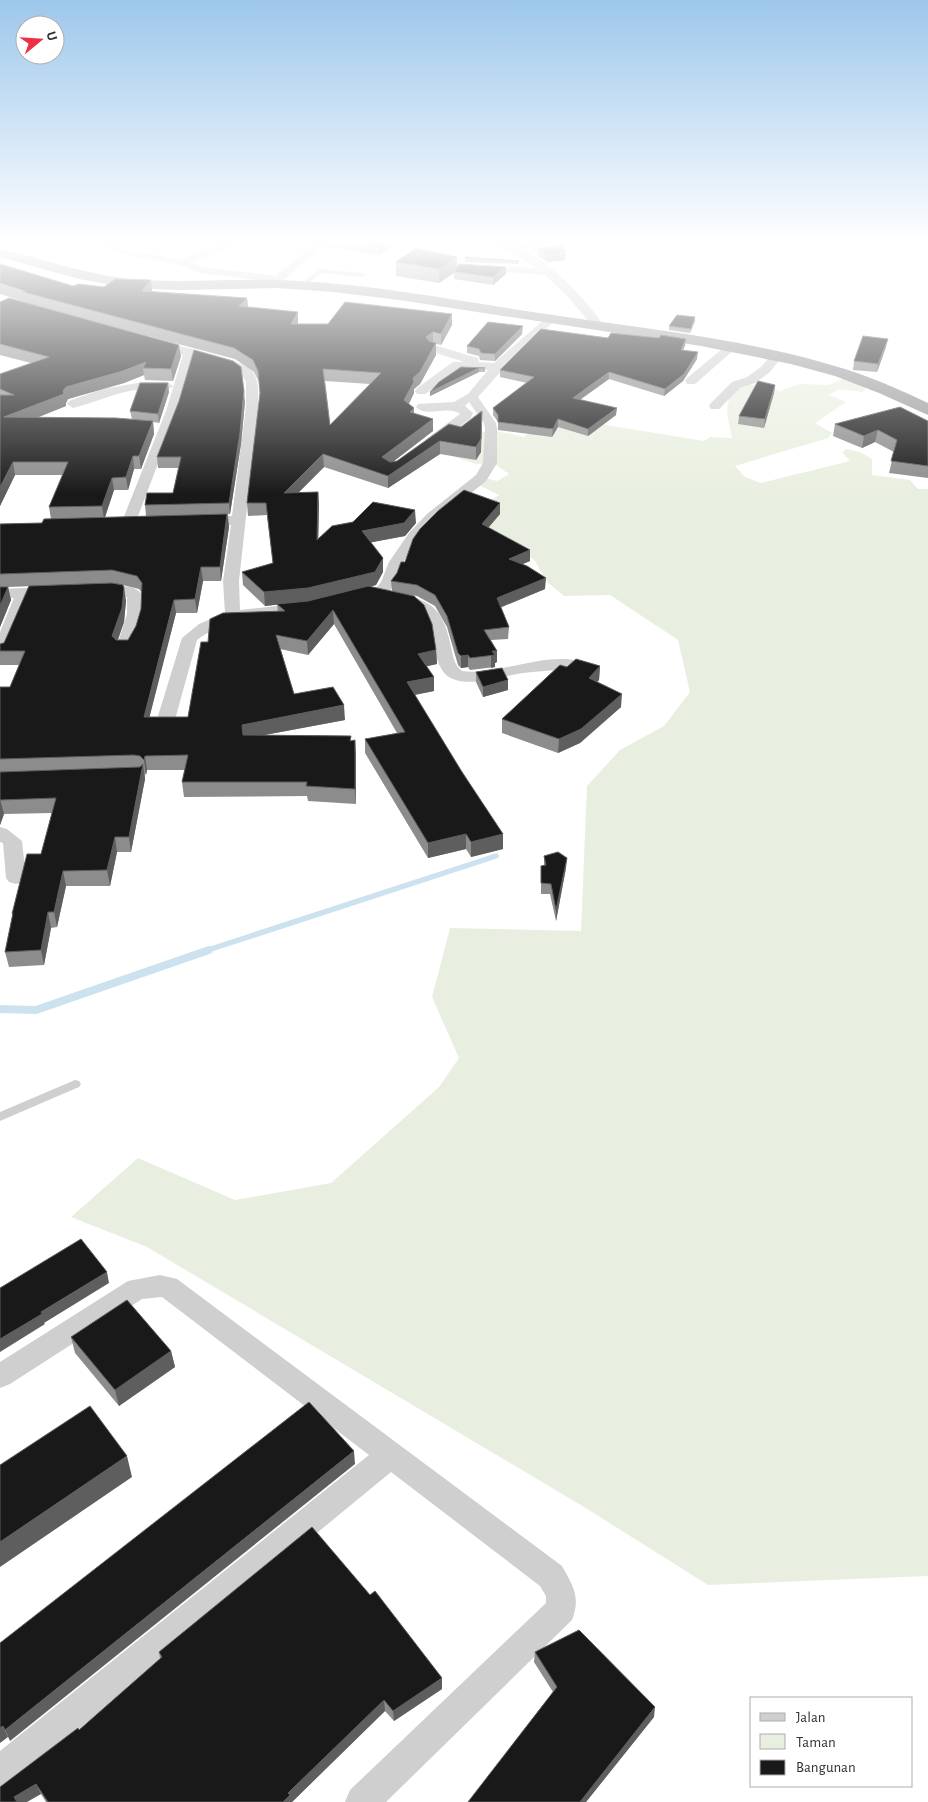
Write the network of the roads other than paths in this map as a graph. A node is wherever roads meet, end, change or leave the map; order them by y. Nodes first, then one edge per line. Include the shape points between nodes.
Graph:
1 (543, 325) edge
2 (593, 325) edge
3 (599, 326) joint
4 (144, 340) edge
5 (731, 347) junction
6 (434, 349) edge
7 (189, 353) junction
8 (777, 356) junction
9 (500, 366) junction
10 (691, 381) dead end
11 (179, 387) junction
12 (421, 391) dead end
13 (472, 397) junction
14 (73, 404) dead end
15 (457, 406) junction
16 (716, 406) dead end
17 (422, 407) dead end
18 (928, 410) edge
19 (147, 427) edge
20 (165, 429) junction
21 (421, 448) edge
22 (239, 520) junction
23 (192, 522) edge
24 (146, 524) edge
25 (84, 591) edge
26 (64, 592) edge
27 (24, 593) junction
28 (0, 594) edge
29 (372, 594) junction
30 (344, 600) edge
31 (318, 606) edge
32 (233, 616) junction
33 (124, 649) edge
34 (0, 652) edge
35 (573, 664) edge
36 (167, 716) edge
37 (0, 833) edge
38 (16, 878) dead end
39 (75, 1084) dead end
40 (0, 1118) edge
41 (0, 1376) edge
42 (390, 1455) junction
43 (0, 1772) edge
44 (362, 1802) edge

1 - 9 street
2 - 3 highway
3 - 5 highway
4 - 7 street
5 - 8 highway
5 - 10 street
6 - 9 street via 464,360
7 - 11 street
7 - 22 street via 246,371 252,382
8 - 16 street via 752,380 736,385
8 - 18 highway via 846,374
9 - 12 street via 452,366
9 - 13 street
11 - 14 street via 135,386
11 - 20 street
13 - 15 street
13 - 29 street via 490,423 490,463 481,478 432,517 414,536 396,562 388,584
15 - 17 street
15 - 21 street via 466,411 466,416
19 - 20 street
20 - 24 street via 123,524
22 - 23 street
22 - 32 street via 231,581
25 - 33 street via 114,590 134,594 135,615
26 - 27 street
27 - 28 street
27 - 34 street
29 - 30 street
29 - 35 street via 426,607 442,637 447,667 456,675
31 - 32 street
32 - 36 street via 190,638
37 - 38 street via 12,841
39 - 40 lane
41 - 42 street via 137,1289 160,1286 168,1288
42 - 43 street
42 - 44 street via 551,1576 561,1594 561,1609

